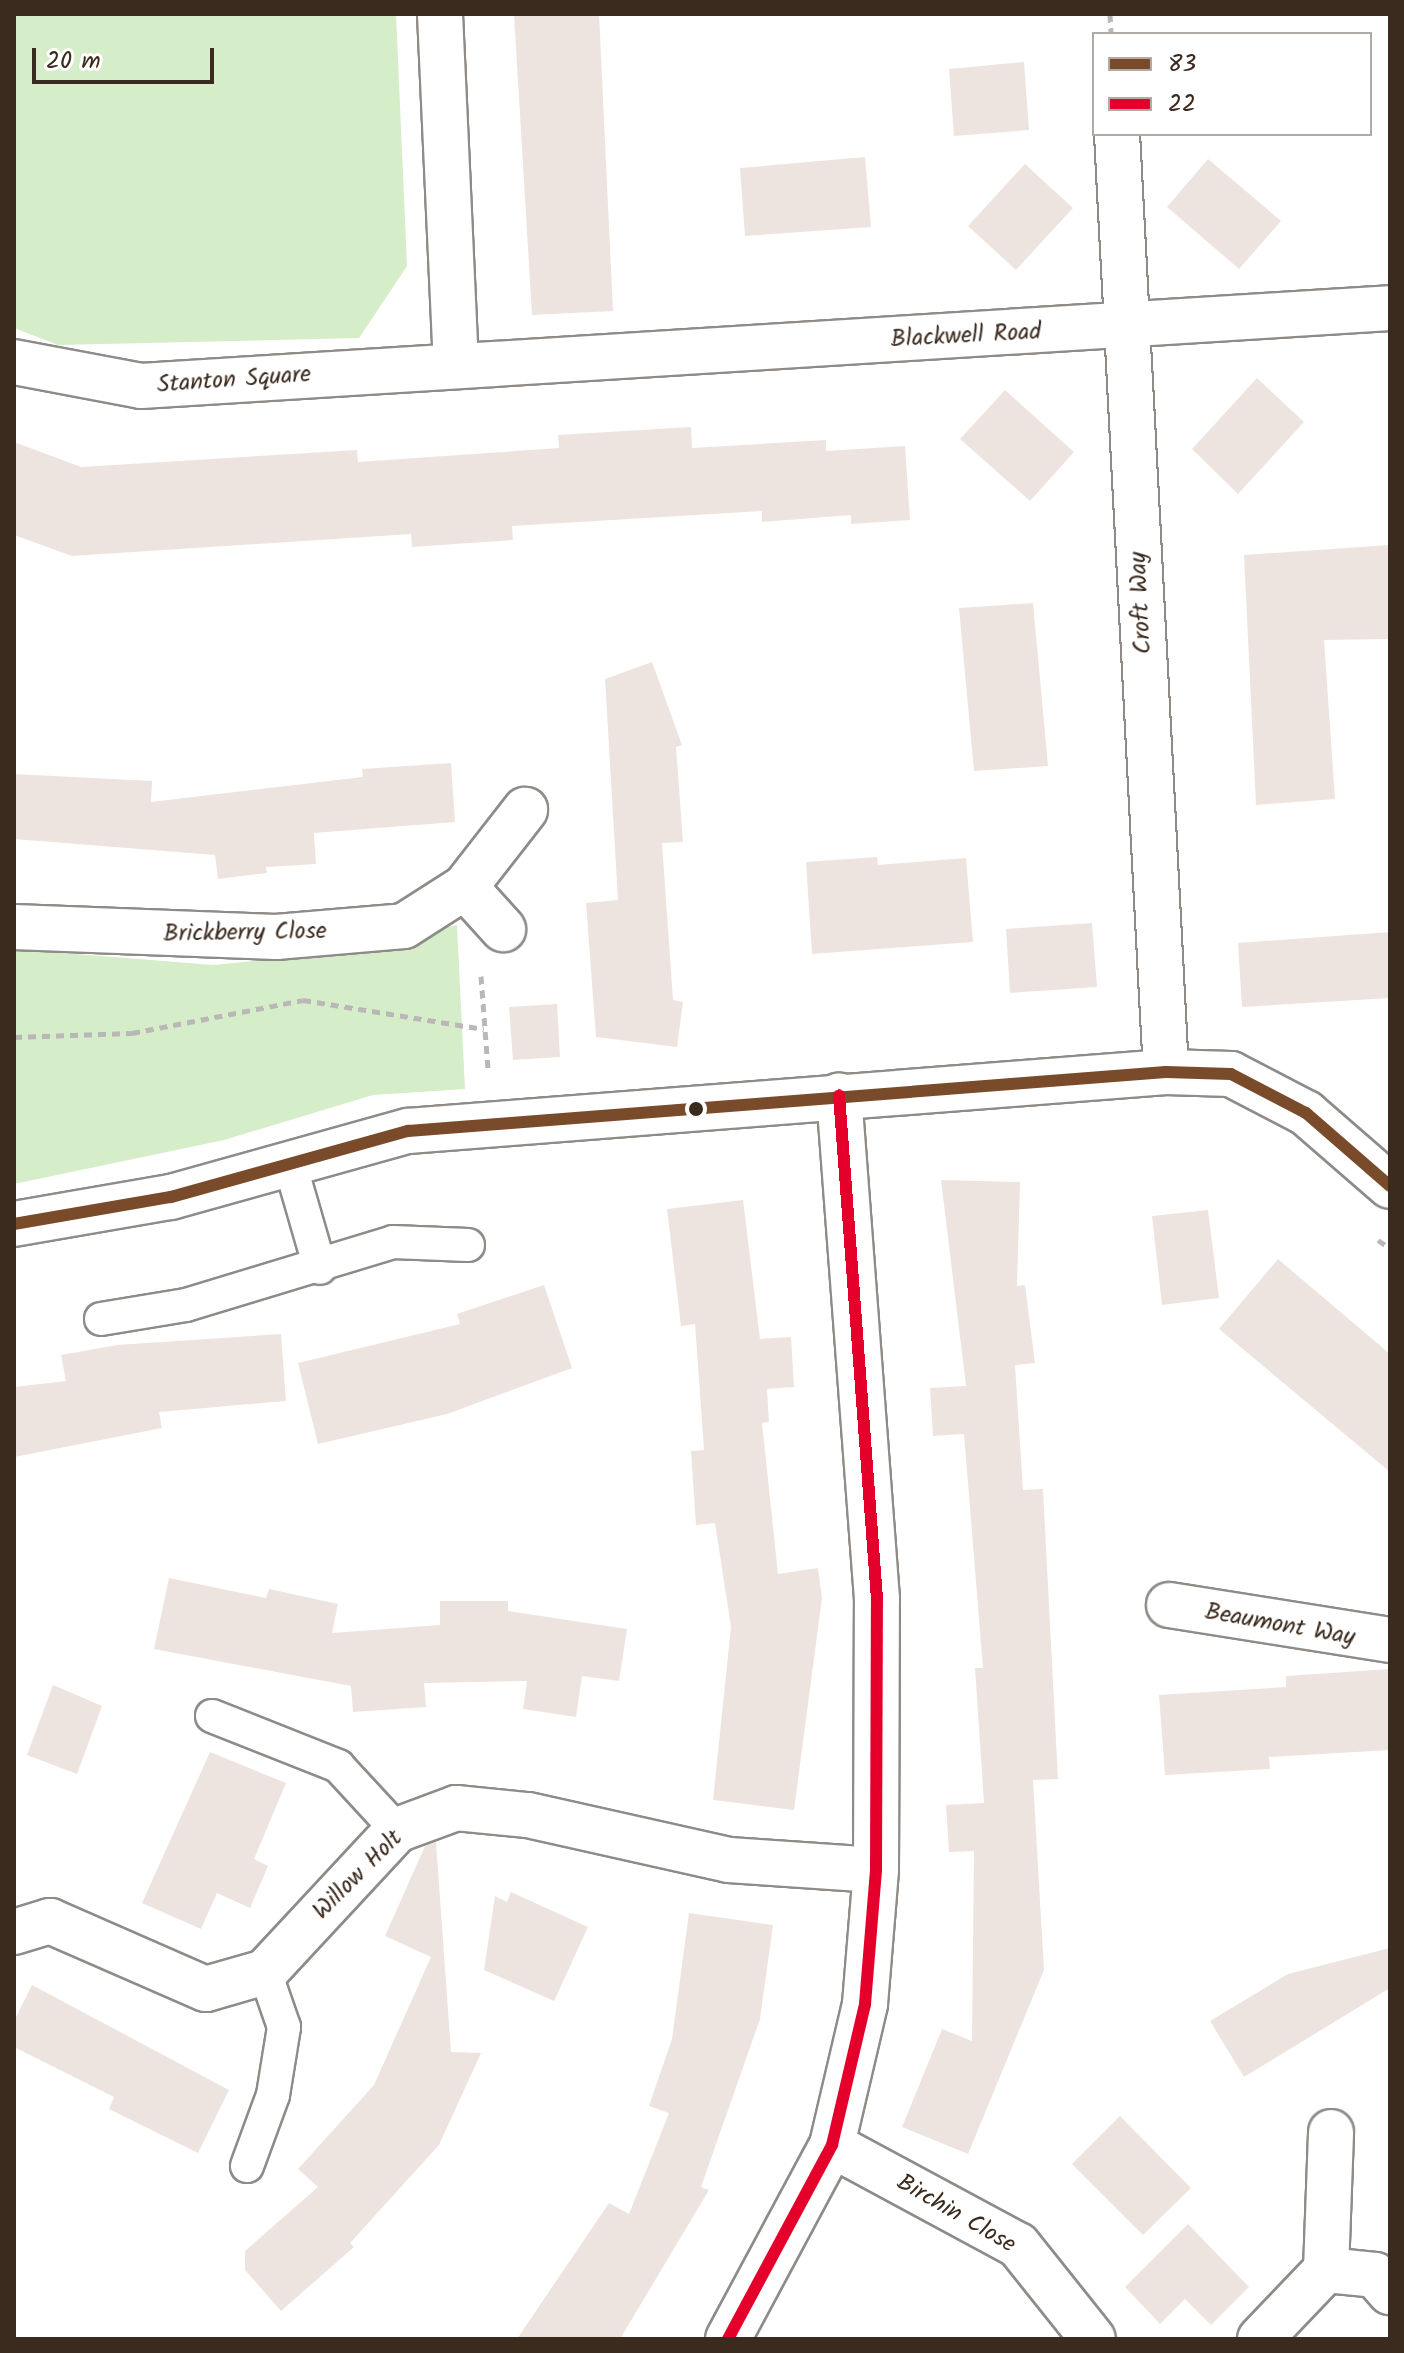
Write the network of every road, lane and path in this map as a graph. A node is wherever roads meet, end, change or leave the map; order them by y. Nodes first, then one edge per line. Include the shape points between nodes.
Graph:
1 (440, 14) edge
2 (1117, 136) edge
3 (1390, 308) edge
4 (1127, 327) junction
5 (14, 362) edge
6 (542, 362) joint
7 (456, 366) junction
8 (525, 810) dead end
9 (482, 905) junction
10 (14, 927) edge
11 (484, 1029) junction
12 (14, 1037) edge
13 (1166, 1072) junction
14 (839, 1095) junction
15 (494, 1122) junction
16 (290, 1164) junction
17 (1390, 1186) edge
18 (14, 1224) edge
19 (1366, 1229) dead end
20 (468, 1245) dead end
21 (1390, 1248) edge
22 (320, 1268) junction
23 (101, 1319) dead end
24 (1169, 1605) dead end
25 (1390, 1640) edge
26 (212, 1716) dead end
27 (397, 1830) junction
28 (876, 1870) junction
29 (14, 1932) edge
30 (265, 1972) junction
31 (1331, 2132) dead end
32 (832, 2145) junction
33 (247, 2166) dead end
34 (1326, 2270) junction
35 (1390, 2292) edge
36 (728, 2339) edge
37 (1093, 2339) edge
38 (1260, 2339) edge

1 - 7 street
2 - 4 street, Croft Way
3 - 4 street, Blackwell Road
4 - 6 street, Blackwell Road
4 - 13 street, Croft Way
5 - 7 street, Stanton Square via 141,386
6 - 7 street, Stanton Square
8 - 9 street, Brickberry Close
9 - 10 street, Brickberry Close via 404,926 276,937
9 - 11 path
11 - 12 path via 303,1000 132,1033
11 - 15 path
13 - 14 street
13 - 17 street via 1231,1074 1306,1113
14 - 15 street
14 - 28 street via 877,1599
15 - 16 street via 408,1131
16 - 18 street via 171,1197
16 - 22 lane
19 - 21 path
20 - 22 lane via 393,1242
22 - 23 lane via 186,1305
24 - 25 street, Beaumont Way
26 - 27 lane via 338,1766
27 - 28 street, Willow Holt via 456,1808 528,1815 729,1860
27 - 30 street, Willow Holt
28 - 32 street via 865,2004
29 - 30 street via 50,1921 206,1989
30 - 33 lane via 284,2027 273,2095
31 - 34 street
32 - 36 street
32 - 37 street, Birchin Close via 1018,2245
34 - 35 street via 1375,2275
34 - 38 street

